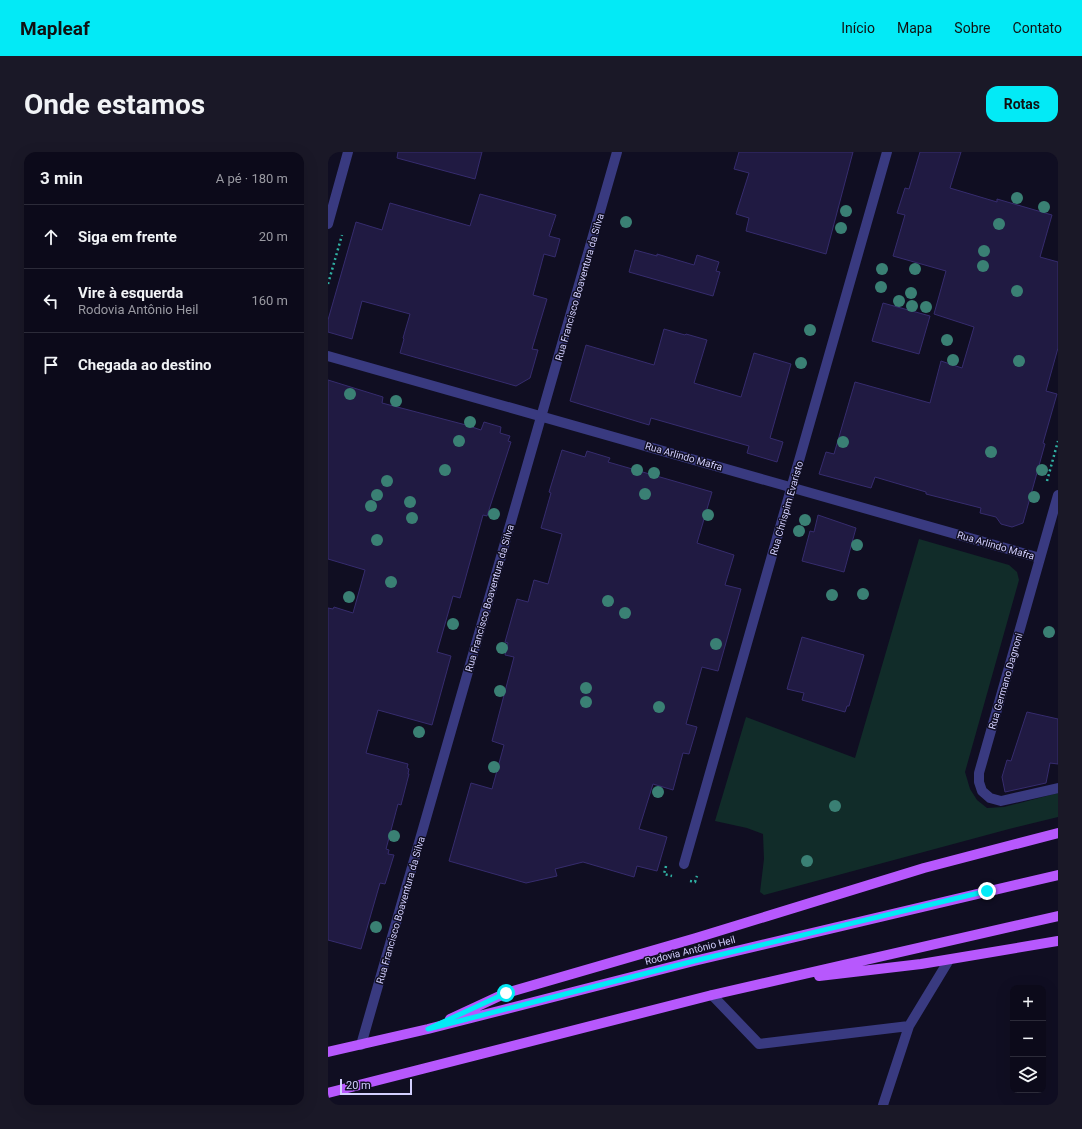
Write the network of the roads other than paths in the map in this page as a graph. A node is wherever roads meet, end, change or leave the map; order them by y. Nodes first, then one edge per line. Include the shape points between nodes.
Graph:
1 (348, 152) edge
2 (617, 152) edge
3 (887, 152) edge
4 (328, 224) edge
5 (328, 356) edge
6 (541, 416) junction
7 (792, 487) junction
8 (1058, 495) edge
9 (1040, 558) junction
10 (1058, 788) edge
11 (1058, 833) edge
12 (684, 864) dead end
13 (1058, 874) edge
14 (1058, 916) edge
15 (1058, 941) edge
16 (949, 960) junction
17 (765, 983) junction
18 (712, 995) junction
19 (909, 1026) junction
20 (428, 1029) junction
21 (361, 1045) junction
22 (328, 1052) edge
23 (328, 1093) edge
24 (883, 1105) edge

1 - 4 street
2 - 6 street, Rua Francisco Boaventura da Silva
3 - 7 street, Rua Chrispim Evaristo
5 - 6 street, Rua Arlindo Mafra
6 - 7 street, Rua Arlindo Mafra
6 - 21 street, Rua Francisco Boaventura da Silva
7 - 9 street, Rua Arlindo Mafra
7 - 12 street, Rua Chrispim Evaristo
8 - 9 street, Rua Germano Dagnoni
9 - 10 street, Rua Germano Dagnoni via 979,773 979,782 982,791 990,798 1001,801
11 - 20 main road via 924,868 506,993
13 - 20 main road, Rodovia Antônio Heil via 694,961
14 - 17 main road
15 - 16 main road
16 - 17 main road
16 - 19 street
17 - 18 main road
18 - 19 street via 759,1044
18 - 23 main road
19 - 24 street
20 - 21 main road, Rodovia Antônio Heil
21 - 22 main road, Rodovia Antônio Heil

